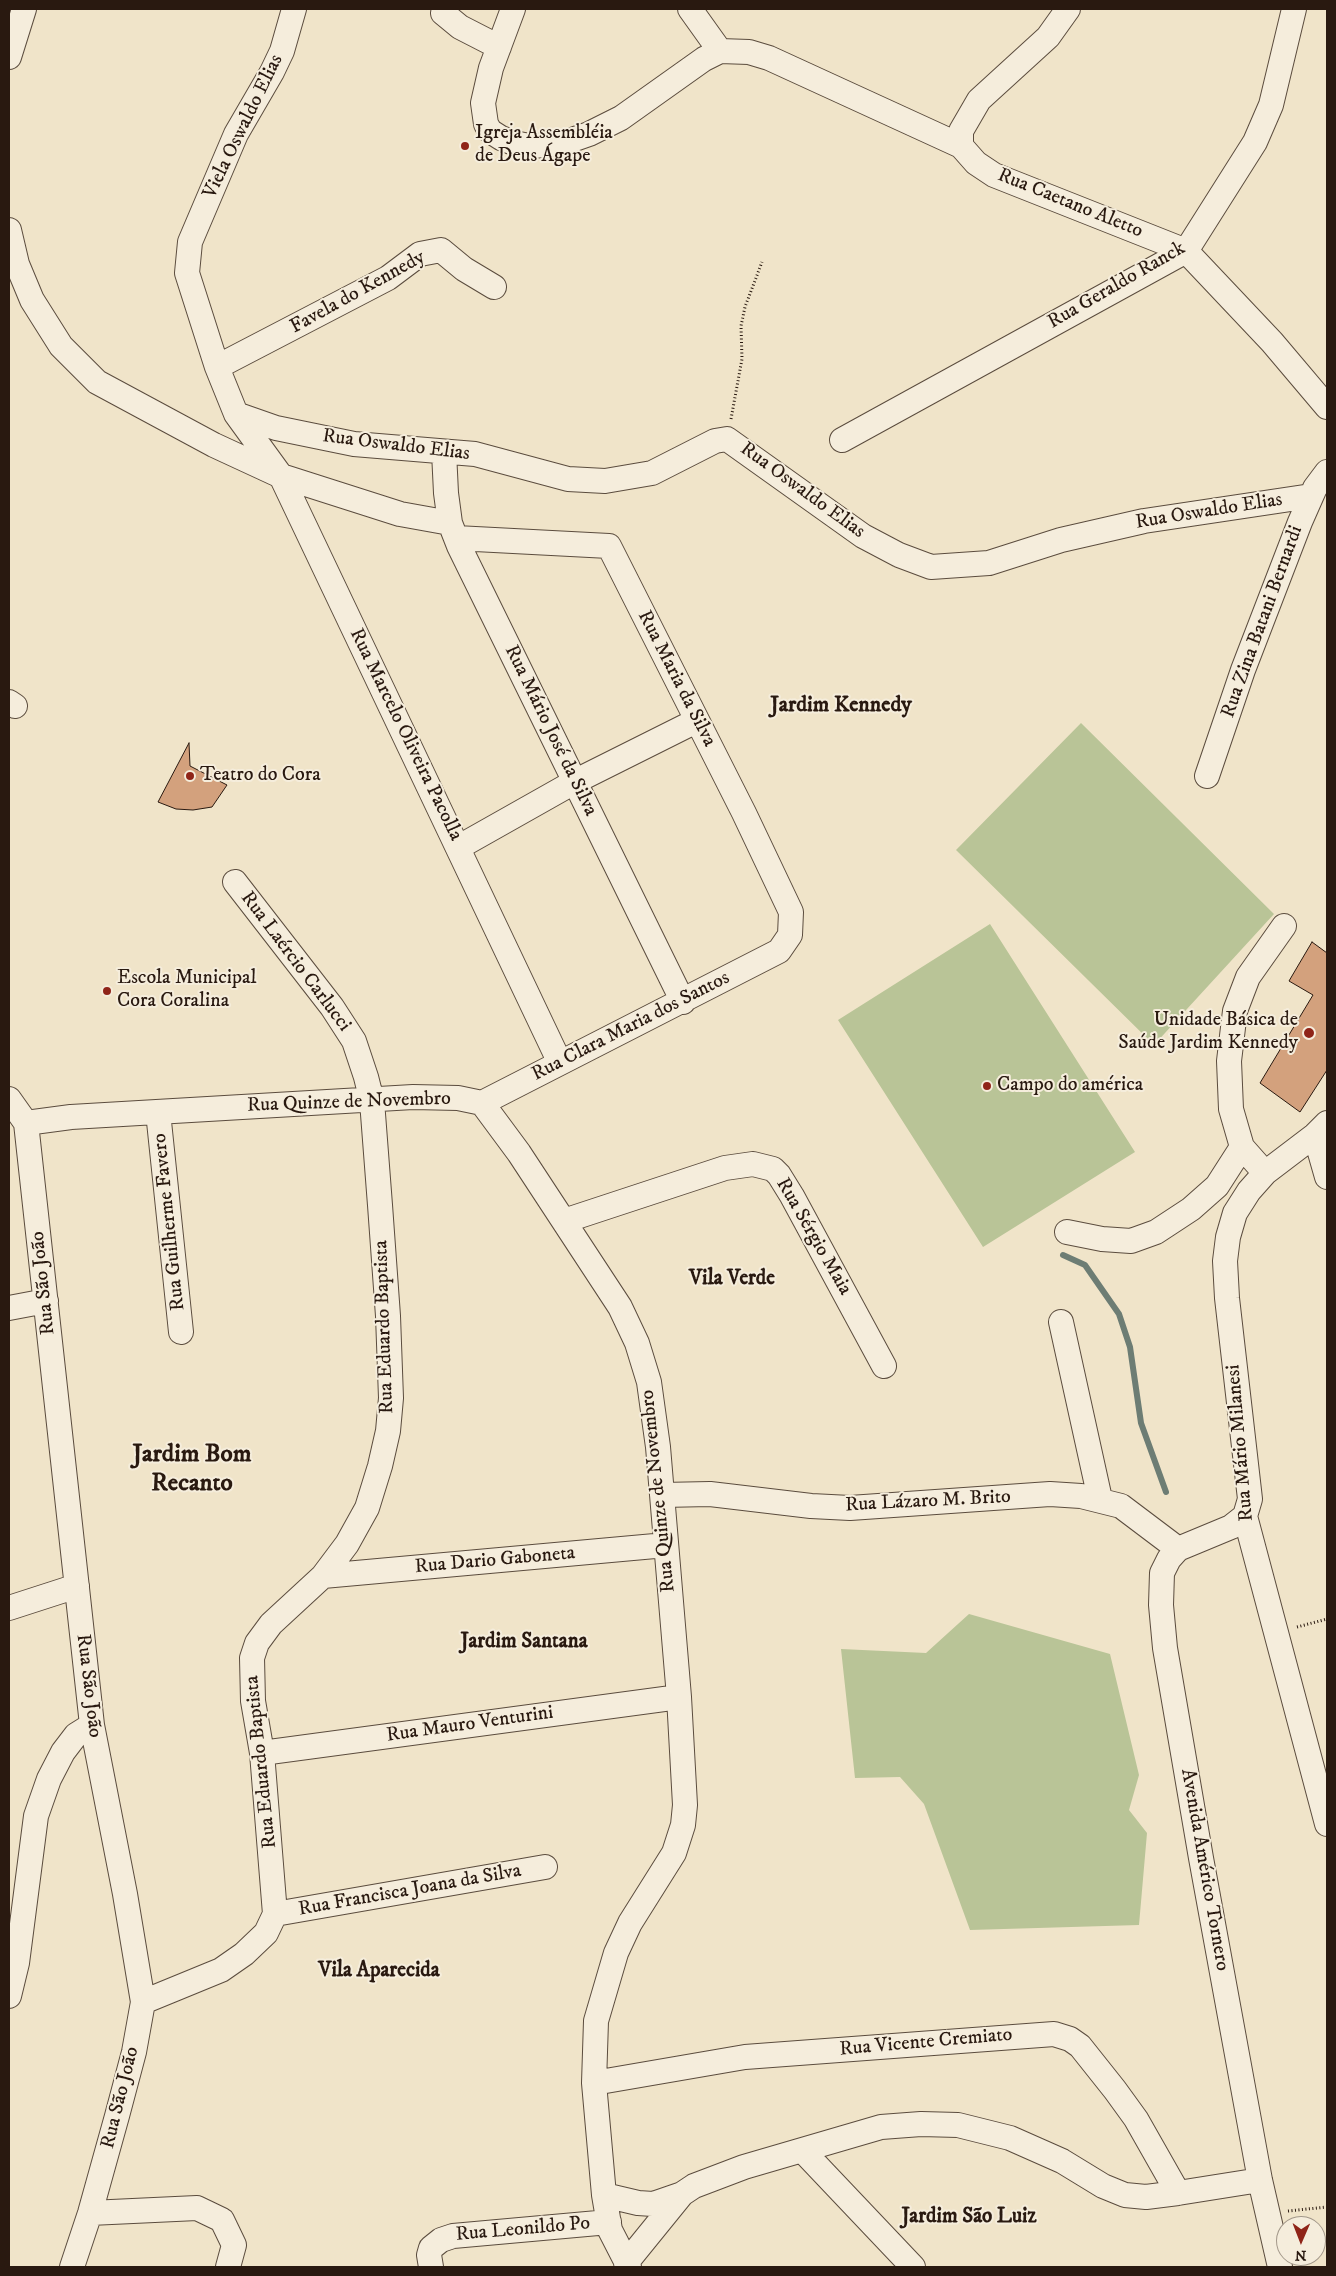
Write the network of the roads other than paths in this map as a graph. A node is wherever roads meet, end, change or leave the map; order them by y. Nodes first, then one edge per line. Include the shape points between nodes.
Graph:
1 (24, 9) edge
2 (294, 9) edge
3 (513, 9) edge
4 (690, 9) edge
5 (1068, 9) edge
6 (1294, 9) edge
7 (443, 13) dead end
8 (499, 48) junction
9 (720, 51) junction
10 (9, 56) edge
11 (961, 146) junction
12 (9, 230) edge
13 (1186, 250) junction
14 (494, 287) dead end
15 (217, 367) junction
16 (1327, 407) edge
17 (236, 414) junction
18 (842, 440) dead end
19 (444, 452) junction
20 (1327, 472) edge
21 (281, 476) junction
22 (1311, 496) junction
23 (453, 531) junction
24 (696, 721) junction
25 (1207, 776) dead end
26 (576, 781) junction
27 (459, 847) junction
28 (235, 882) dead end
29 (1284, 926) dead end
30 (779, 951) joint
31 (683, 1002) junction
32 (560, 1063) junction
33 (9, 1099) edge
34 (372, 1101) junction
35 (482, 1103) junction
36 (158, 1112) junction
37 (26, 1123) junction
38 (1321, 1129) edge
39 (1242, 1147) junction
40 (1265, 1173) junction
41 (1327, 1177) edge
42 (564, 1220) junction
43 (1067, 1232) dead end
44 (46, 1301) junction
45 (9, 1308) edge
46 (1061, 1322) dead end
47 (181, 1332) dead end
48 (884, 1366) dead end
49 (662, 1495) junction
50 (1100, 1499) junction
51 (1245, 1516) junction
52 (666, 1545) junction
53 (1178, 1549) junction
54 (323, 1576) junction
55 (77, 1586) junction
56 (9, 1608) edge
57 (679, 1697) junction
58 (92, 1725) junction
59 (262, 1753) junction
60 (1327, 1824) edge
61 (545, 1867) dead end
62 (275, 1914) junction
63 (9, 1996) edge
64 (143, 2002) junction
65 (594, 2083) junction
66 (803, 2151) junction
67 (1260, 2180) junction
68 (1178, 2193) junction
69 (682, 2194) junction
70 (604, 2195) junction
71 (90, 2213) junction
72 (609, 2222) junction
73 (628, 2265) edge
74 (72, 2267) edge
75 (228, 2267) edge
76 (431, 2267) edge
77 (913, 2267) edge
78 (1280, 2267) edge

1 - 10 street
2 - 15 street, Viela Oswaldo Elias via 282,51 236,134 190,242 187,273
3 - 8 street
4 - 9 street
5 - 11 street via 1048,37 979,100 961,131
6 - 13 street, Rua Geraldo Ranck via 1272,105 1255,142
7 - 8 street via 460,27
8 - 9 street via 483,103 486,124 501,138 529,146 569,141 589,134 621,118
9 - 11 street via 749,52 769,58
11 - 13 street, Rua Caetano Aletto via 976,163 994,174
12 - 21 street, Rua Maria da Silva via 17,264 32,300 61,346 96,382
13 - 16 street, Rua Caetano Aletto via 1272,342
13 - 18 street, Rua Geraldo Ranck
14 - 15 street, Favela do Kennedy via 441,250 420,254 388,278
15 - 17 street, Viela Oswaldo Elias
17 - 19 street, Rua Oswaldo Elias via 276,428 354,444
17 - 21 street, Rua Marcelo Oliveira Pacolla
19 - 22 street, Rua Oswaldo Elias via 475,454 568,479 605,481 652,473 715,441 727,439 863,536 931,567 989,563 1061,540 1144,521
19 - 23 street, Rua Mário José da Silva via 446,493
20 - 22 street, Rua Zina Batani Bernardi
21 - 23 street, Rua Maria da Silva
21 - 27 street, Rua Marcelo Oliveira Pacolla
22 - 25 street, Rua Zina Batani Bernardi via 1243,670
23 - 24 street, Rua Maria da Silva via 609,546
23 - 26 street, Rua Mário José da Silva
24 - 26 street
24 - 30 street, Rua Maria da Silva via 790,912 790,935
26 - 27 street
26 - 31 street, Rua Mário José da Silva
27 - 32 street, Rua Marcelo Oliveira Pacolla
28 - 34 street, Rua Laércio Carlucci via 332,1007 349,1034
29 - 39 street via 1248,977 1235,1011 1229,1061 1231,1109
30 - 31 street, Rua Clara Maria dos Santos
31 - 32 street, Rua Clara Maria dos Santos
32 - 35 street, Rua Clara Maria dos Santos
33 - 37 street, Rua São João
34 - 35 street, Rua Quinze de Novembro via 436,1097
34 - 36 street, Rua Quinze de Novembro
34 - 54 street, Rua Eduardo Baptista via 391,1398 380,1466 367,1508 347,1544
35 - 42 street, Rua Quinze de Novembro
36 - 37 street, Rua Quinze de Novembro
36 - 47 street, Rua Guilherme Favero
37 - 44 street, Rua São João
38 - 40 street, Rua Mário Milanesi
38 - 41 street
39 - 40 street
39 - 43 street via 1218,1186 1156,1232 1131,1241
40 - 51 street, Rua Mário Milanesi via 1235,1213 1225,1261 1250,1499
42 - 48 street, Rua Sérgio Maia via 725,1168 753,1164 773,1169 792,1196
42 - 49 street, Rua Quinze de Novembro via 620,1307 637,1343 648,1382
44 - 45 street
44 - 55 street, Rua São João
46 - 50 street
49 - 50 street, Rua Lázaro M. Brito via 710,1494 850,1508 1050,1494
49 - 52 street, Rua Quinze de Novembro
50 - 53 street, Rua Lázaro M. Brito via 1121,1506
51 - 53 street via 1231,1527
51 - 60 street, Rua Mário Milanesi
52 - 54 street, Rua Dario Gaboneta
52 - 57 street, Rua Quinze de Novembro
53 - 67 street, Avenida Américo Tornero via 1162,1573 1165,1648
54 - 59 street, Rua Eduardo Baptista via 271,1624 257,1643 252,1658 253,1701
55 - 56 street
55 - 58 street, Rua São João
57 - 59 street, Rua Mauro Venturini
57 - 65 street, Rua Quinze de Novembro via 685,1786 683,1825 674,1853 630,1923 613,1962 596,2021
58 - 63 street via 76,1736 63,1752 36,1816 17,1963
58 - 64 street, Rua São João
59 - 62 street, Rua Eduardo Baptista
61 - 62 street, Rua Francisca Joana da Silva
62 - 64 street via 266,1932 244,1954 221,1970
64 - 71 street, Rua São João via 131,2061
65 - 68 street, Rua Vicente Cremiato via 745,2057 1054,2034 1080,2046 1115,2090 1136,2118
65 - 70 street, Rua Quinze de Novembro
66 - 68 street via 880,2127 958,2125 1038,2149 1117,2193 1146,2197
66 - 69 street via 744,2167 694,2186
66 - 77 street
67 - 68 street
67 - 78 street, Avenida Américo Tornero
69 - 70 street via 653,2204
69 - 73 street
70 - 72 street, Rua Quinze de Novembro
71 - 74 street, Rua São João
71 - 75 street via 197,2208 222,2220 234,2245
72 - 73 street, Rua Quinze de Novembro
72 - 76 street, Rua Leonildo Po via 453,2236 431,2248

